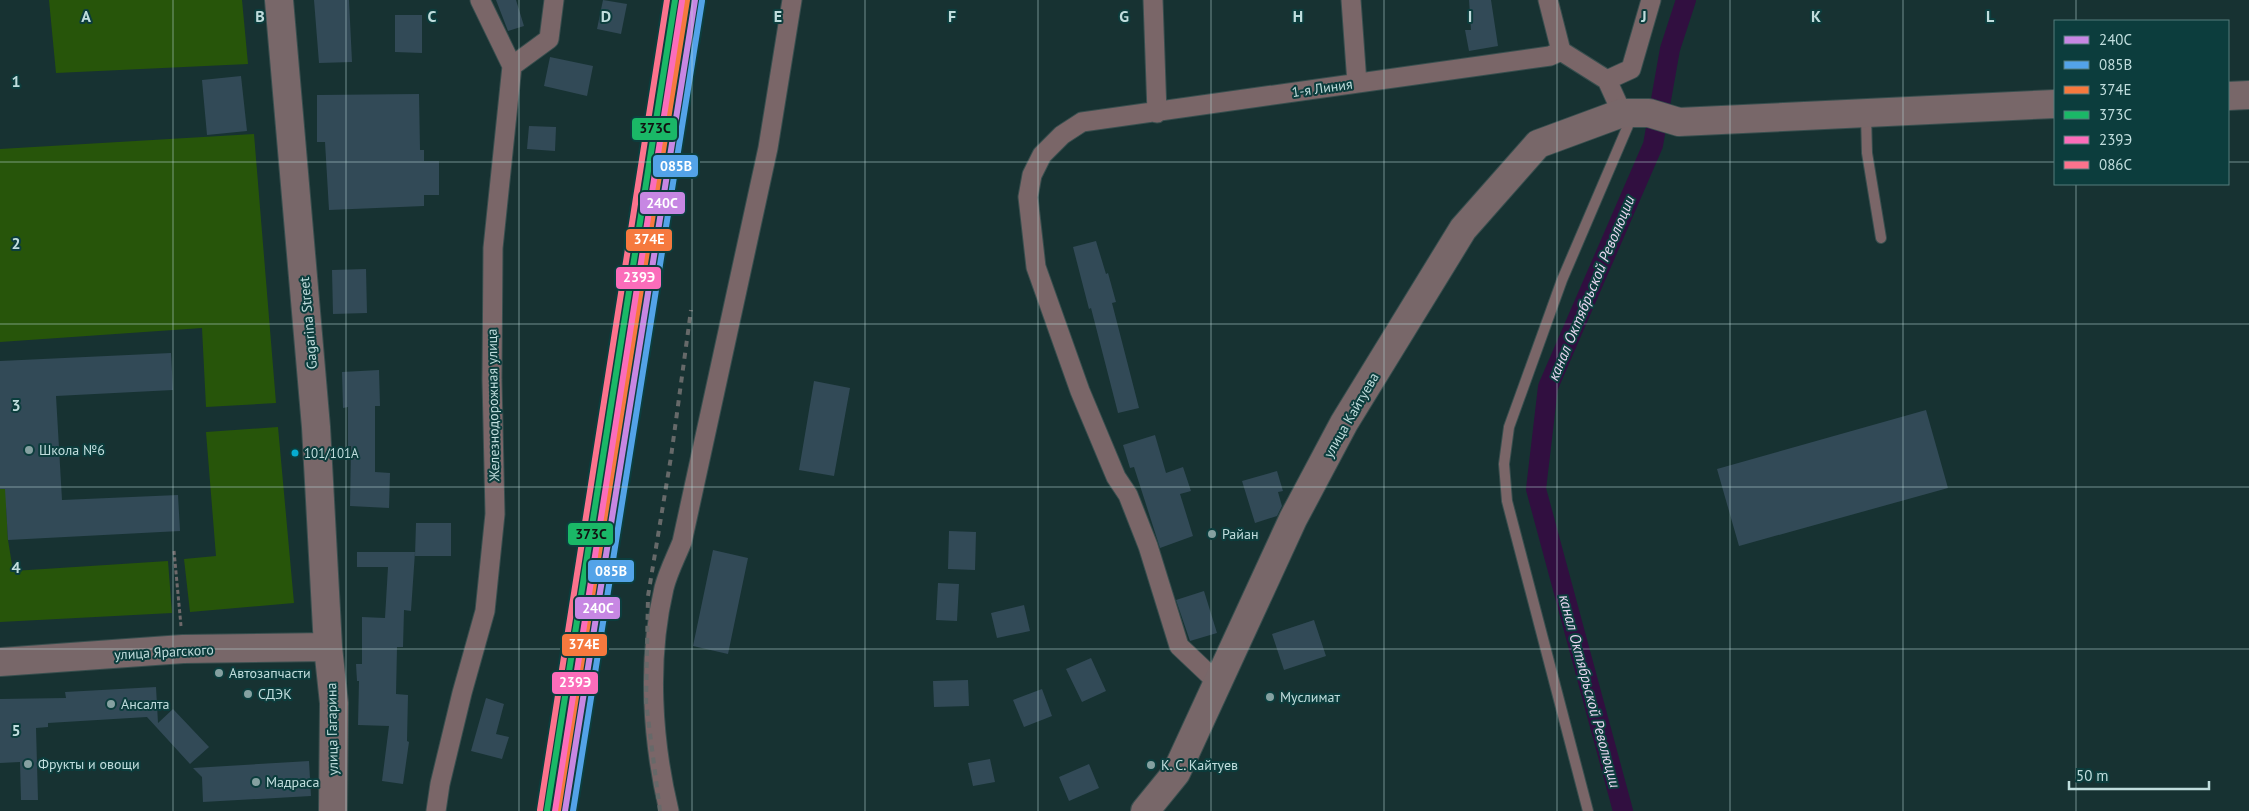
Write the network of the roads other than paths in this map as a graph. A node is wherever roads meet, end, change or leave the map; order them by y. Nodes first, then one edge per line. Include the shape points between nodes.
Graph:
1 (279, 0) edge
2 (480, 0) edge
3 (554, 0) edge
4 (792, 0) edge
5 (1153, 0) edge
6 (1351, 0) edge
7 (1548, 0) edge
8 (1651, 0) edge
9 (1561, 51) junction
10 (512, 66) junction
11 (1607, 80) junction
12 (1357, 83) junction
13 (2249, 95) edge
14 (2229, 96) edge
15 (2054, 104) edge
16 (1156, 113) junction
17 (1635, 113) junction
18 (1866, 113) junction
19 (1881, 238) dead end
20 (328, 647) junction
21 (0, 662) edge
22 (1217, 682) junction
23 (333, 811) edge
24 (436, 811) edge
25 (669, 811) edge
26 (1145, 811) edge
27 (1588, 811) edge

1 - 20 main road, Gagarina Street via 315,410
2 - 10 street
3 - 10 street via 549,39
4 - 25 street via 768,148 682,542 664,587 654,660 656,727
5 - 16 street
6 - 12 street
7 - 9 street
8 - 11 street via 1631,68
9 - 11 street
9 - 12 street, 1-я Линия via 1550,56
10 - 24 street, Железнодорожная улица via 493,248 495,514 490,580
11 - 17 street
12 - 16 street, 1-я Линия
13 - 14 main road
15 - 18 main road
16 - 22 street, 1-я Линия via 1082,122 1062,135 1042,156 1032,175 1028,197 1036,267 1080,390 1148,546 1179,646
17 - 18 main road via 1679,122
17 - 22 main road, улица Кайтуева via 1538,144 1463,228 1344,423 1293,519
17 - 27 lane via 1562,280 1509,427 1504,464 1507,501
18 - 19 lane via 1867,153
20 - 21 main road, улица Ярагского via 183,650
20 - 23 main road, улица Гагарина via 334,703
22 - 26 main road, улица Кайтуева via 1176,773

